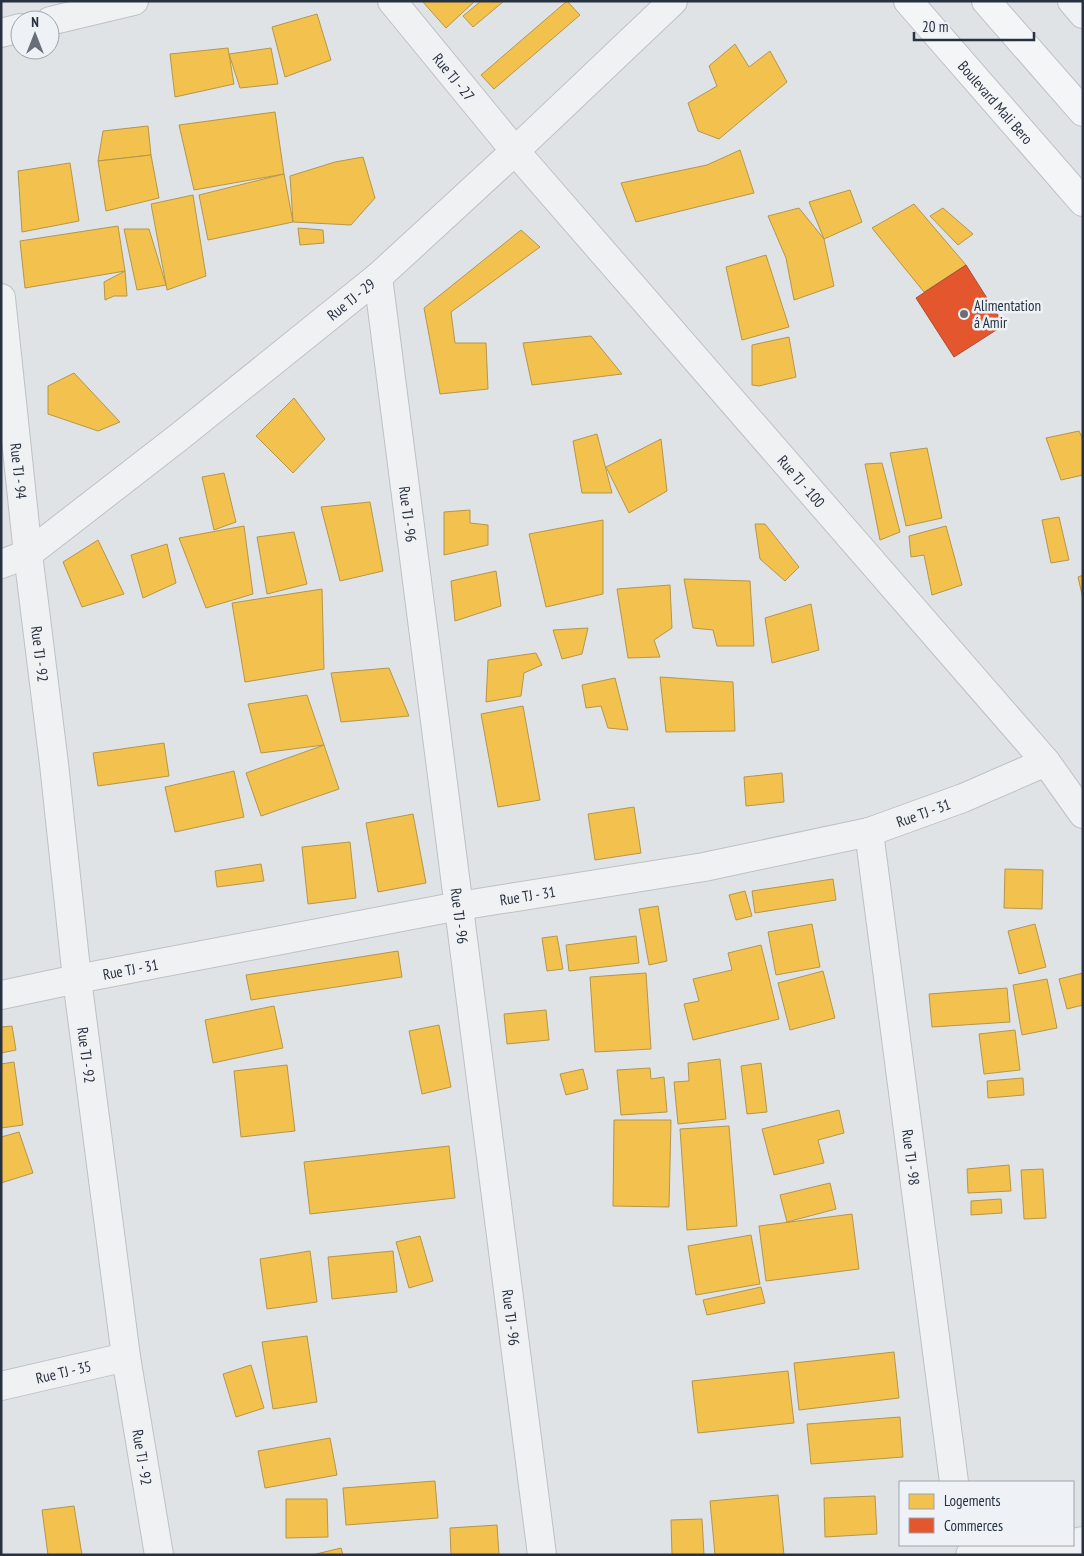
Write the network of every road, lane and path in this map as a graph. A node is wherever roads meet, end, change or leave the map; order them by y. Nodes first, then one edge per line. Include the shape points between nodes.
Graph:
1 (134, 1) edge
2 (392, 1) edge
3 (673, 1) edge
4 (908, 1) edge
5 (986, 1) edge
6 (1072, 1) edge
7 (1083, 14) edge
8 (60, 19) edge
9 (1083, 112) edge
10 (515, 151) junction
11 (1083, 202) edge
12 (378, 277) junction
13 (1, 298) edge
14 (28, 554) junction
15 (1, 564) edge
16 (1046, 762) junction
17 (1083, 814) edge
18 (869, 832) junction
19 (459, 906) junction
20 (77, 979) junction
21 (1, 995) edge
22 (126, 1358) junction
23 (1, 1386) edge
24 (954, 1481) edge
25 (1046, 1546) edge
26 (159, 1555) edge
27 (542, 1555) edge
28 (970, 1555) edge

1 - 8 street
2 - 10 street, Rue TJ - 27
3 - 10 street, Rue TJ - 29
4 - 11 main road, Boulevard Mali Bero
5 - 9 main road
6 - 7 street
10 - 12 street, Rue TJ - 29
10 - 16 street, Rue TJ - 100
12 - 14 street, Rue TJ - 29
12 - 19 street, Rue TJ - 96
13 - 14 street, Rue TJ - 94
14 - 15 street, Rue TJ - 29
14 - 20 street, Rue TJ - 92
16 - 17 street, Rue TJ - 100
16 - 18 street, Rue TJ - 31 via 964,798
18 - 19 street, Rue TJ - 31 via 704,867
18 - 24 street, Rue TJ - 98
19 - 20 street, Rue TJ - 31
19 - 27 street, Rue TJ - 96
20 - 21 street, Rue TJ - 31
20 - 22 street, Rue TJ - 92
22 - 23 street, Rue TJ - 35
22 - 26 street, Rue TJ - 92
25 - 28 street

